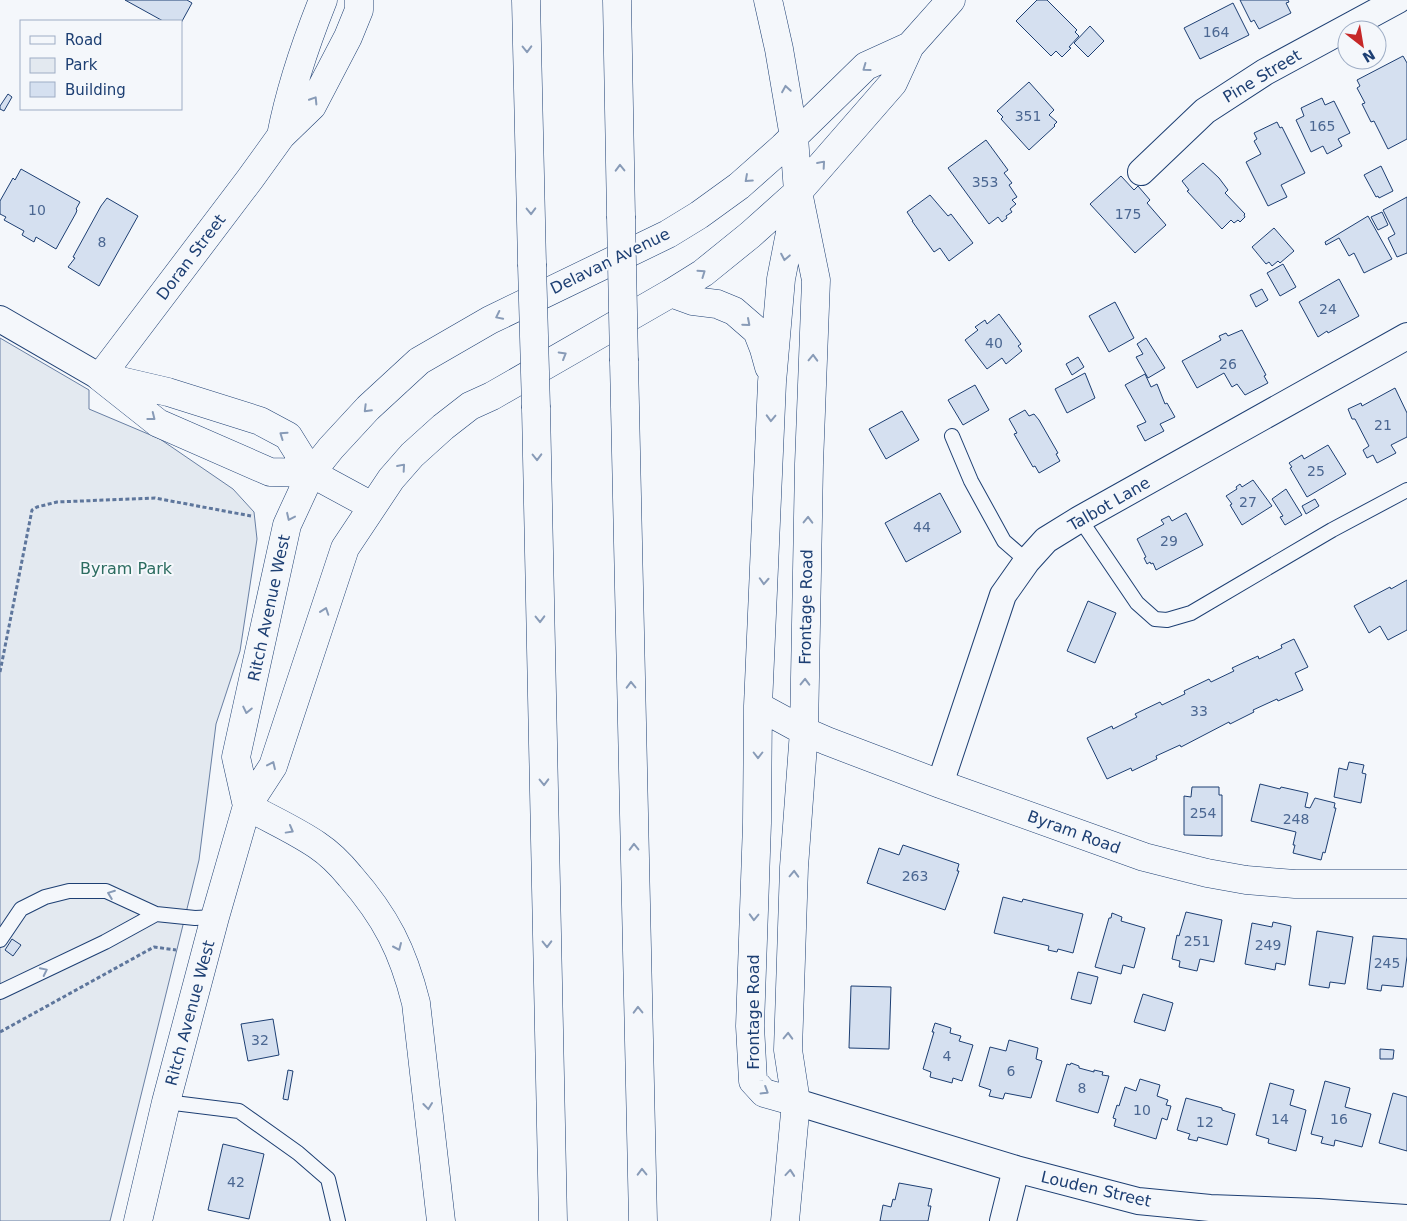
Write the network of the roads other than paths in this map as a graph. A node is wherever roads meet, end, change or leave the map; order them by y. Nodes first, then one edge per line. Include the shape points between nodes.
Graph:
1 (323, 0) edge
2 (359, 0) edge
3 (526, 0) edge
4 (617, 0) edge
5 (768, 0) edge
6 (951, 0) edge
7 (1398, 0) edge
8 (910, 46) junction
9 (281, 136) junction
10 (794, 137) junction
11 (1142, 172) dead end
12 (798, 192) junction
13 (671, 293) junction
14 (0, 319) edge
15 (1407, 336) edge
16 (100, 376) junction
17 (772, 382) junction
18 (952, 436) dead end
19 (311, 473) junction
20 (1407, 490) edge
21 (372, 506) junction
22 (1080, 519) junction
23 (1027, 561) junction
24 (758, 706) junction
25 (804, 731) junction
26 (940, 784) junction
27 (247, 806) junction
28 (1407, 884) edge
29 (156, 914) junction
30 (215, 917) junction
31 (0, 940) edge
32 (0, 992) edge
33 (166, 1102) junction
34 (796, 1102) junction
35 (1016, 1169) junction
36 (1407, 1218) edge
37 (138, 1221) edge
38 (338, 1221) edge
39 (441, 1221) edge
40 (553, 1221) edge
41 (643, 1221) edge
42 (785, 1221) edge
43 (1003, 1221) edge

1 - 9 main road, Doran Street via 304,48
9 -> 2 main road, Doran Street via 312,106 348,37 359,10
3 -> 40 main road, bridge
41 -> 4 main road, bridge
10 -> 5 main road, Frontage Road
6 - 8 main road, Delavan Avenue
7 - 11 street, Pine Street via 1265,72 1206,111
8 -> 10 main road, Delavan Avenue via 866,66
12 -> 8 main road, Delavan Avenue via 893,83
9 - 16 main road, Doran Street
10 - 12 main road, Frontage Road
10 -> 19 main road, Delavan Avenue via 739,186 700,215 668,234 490,320 419,362 368,408
13 -> 12 main road, Delavan Avenue via 703,273
12 -> 17 main road, Frontage Road via 781,279
25 -> 12 main road, Frontage Road via 816,280
13 -> 17 main road via 734,311 756,331
21 -> 13 main road, Delavan Avenue via 412,455 470,406
14 - 16 street
15 - 22 street, Talbot Lane
16 -> 19 main road via 158,423 270,472
19 -> 16 main road via 288,436 260,421 168,392
17 -> 24 main road, Frontage Road
18 - 23 lane via 971,481 1004,541
19 - 21 main road
19 -> 27 main road, Ritch Avenue West via 286,525 236,757
20 - 22 lane via 1191,613 1167,620 1155,619 1137,603
27 -> 21 main road, Ritch Avenue West via 273,766 345,548
22 - 23 street, Talbot Lane via 1046,540
23 - 26 street, Talbot Lane via 1003,595
24 - 25 main road, Byram Road
24 -> 34 main road, Frontage Road via 750,1026 753,1081 764,1093
25 - 26 main road, Byram Road
34 -> 25 main road, Frontage Road via 788,1050 794,868
26 - 28 main road, Byram Road via 1144,857 1206,873 1295,884
27 - 30 main road, Ritch Avenue West
27 -> 39 main road via 318,845 344,869 384,919 398,947 416,1003
29 - 30 lane
29 -> 31 lane via 106,891 69,891 45,897 21,909
32 -> 29 lane
30 - 33 main road, Ritch Avenue West
33 - 37 main road, Ritch Avenue West
33 - 38 lane via 239,1111 328,1179
34 - 35 street, Louden Street
42 -> 34 main road
35 - 36 street, Louden Street via 1138,1201
35 - 43 street

